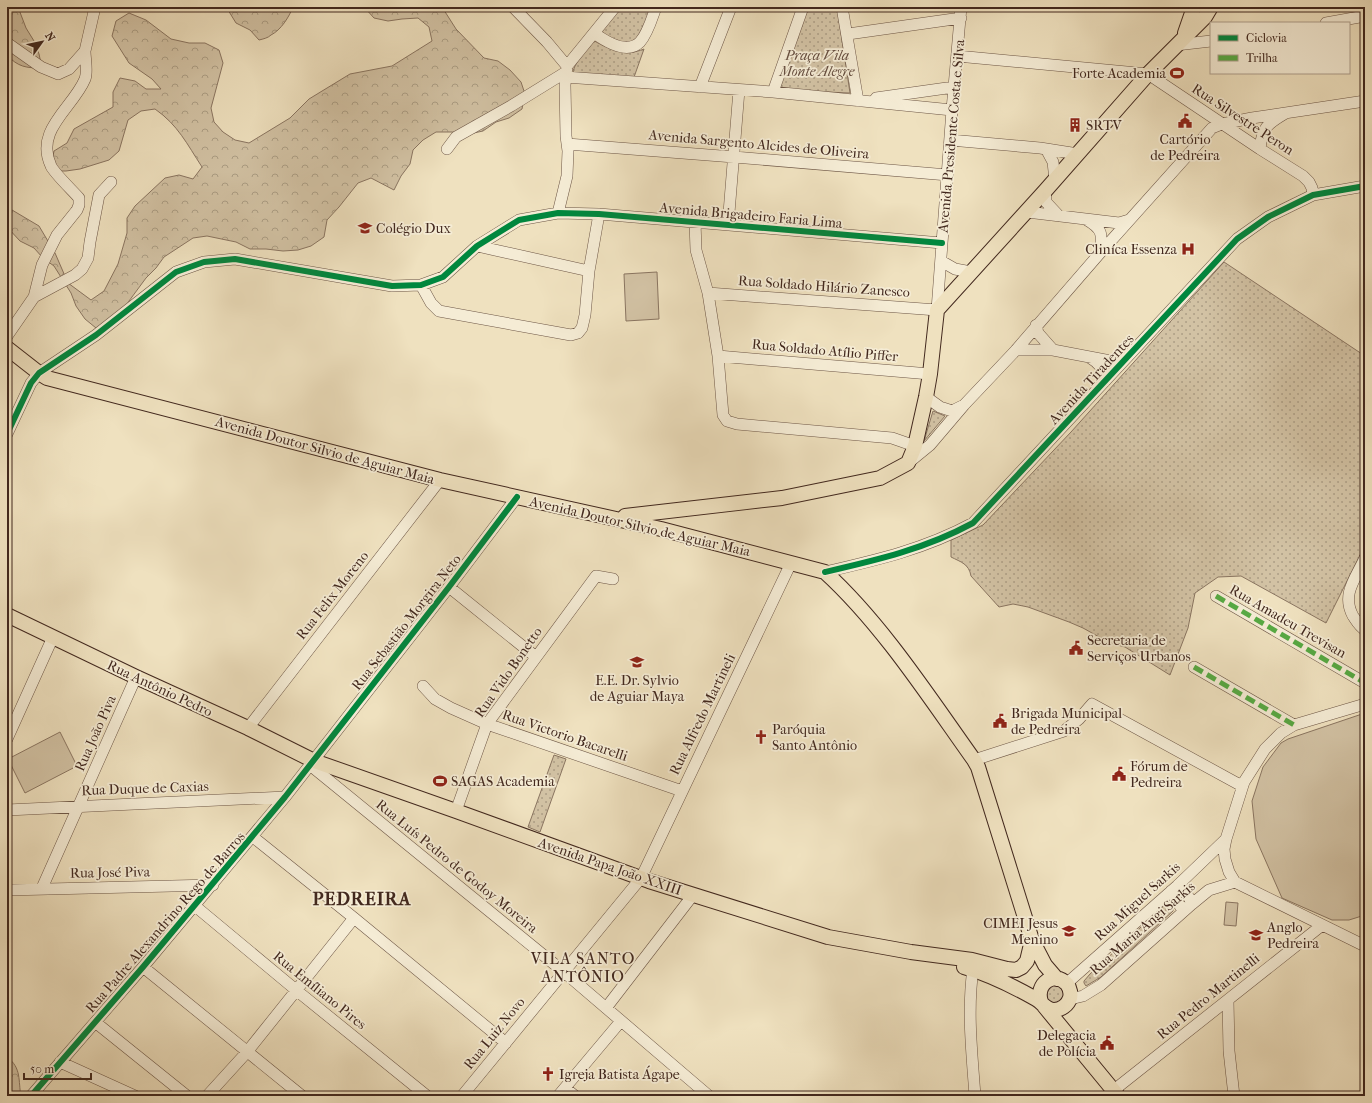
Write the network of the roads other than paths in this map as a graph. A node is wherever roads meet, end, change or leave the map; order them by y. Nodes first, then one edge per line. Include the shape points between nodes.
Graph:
1 (95, 7) edge
2 (513, 7) edge
3 (615, 7) edge
4 (656, 7) edge
5 (731, 7) edge
6 (803, 7) edge
7 (842, 7) edge
8 (1194, 7) edge
9 (961, 13) edge
10 (1209, 16) edge
11 (1365, 16) edge
12 (1332, 22) edge
13 (594, 33) junction
14 (848, 34) junction
15 (1179, 42) junction
16 (1210, 42) edge
17 (7, 43) edge
18 (85, 51) junction
19 (957, 56) junction
20 (566, 72) junction
21 (1148, 74) junction
22 (700, 87) junction
23 (954, 87) junction
24 (739, 90) junction
25 (773, 92) junction
26 (858, 101) junction
27 (1365, 101) edge
28 (952, 110) junction
29 (1288, 112) junction
30 (1222, 124) junction
31 (950, 140) junction
32 (567, 144) junction
33 (447, 149) dead end
34 (1046, 149) junction
35 (1260, 149) junction
36 (1078, 154) junction
37 (734, 157) junction
38 (948, 175) junction
39 (1055, 180) junction
40 (110, 182) dead end
41 (1365, 186) edge
42 (1045, 191) junction
43 (1313, 195) junction
44 (98, 200) junction
45 (79, 202) junction
46 (1027, 212) junction
47 (558, 213) junction
48 (599, 214) junction
49 (1059, 216) junction
50 (1087, 220) junction
51 (1129, 220) junction
52 (695, 222) junction
53 (728, 225) junction
54 (942, 243) junction
55 (477, 246) junction
56 (1100, 253) junction
57 (941, 261) junction
58 (589, 271) junction
59 (971, 272) junction
60 (424, 290) junction
61 (708, 293) junction
62 (34, 297) junction
63 (937, 310) junction
64 (1036, 325) junction
65 (7, 336) edge
66 (7, 348) edge
67 (1016, 350) junction
68 (1053, 350) junction
69 (1085, 355) junction
70 (718, 356) junction
71 (1121, 363) junction
72 (39, 374) junction
73 (930, 374) junction
74 (1106, 380) junction
75 (926, 397) junction
76 (964, 405) junction
77 (7, 434) edge
78 (915, 446) junction
79 (908, 463) junction
80 (440, 480) junction
81 (517, 497) junction
82 (664, 512) junction
83 (613, 517) junction
84 (661, 529) junction
85 (1365, 558) edge
86 (792, 563) junction
87 (824, 572) junction
88 (613, 579) dead end
89 (449, 587) junction
90 (1216, 596) dead end
91 (7, 615) edge
92 (1365, 630) edge
93 (53, 637) junction
94 (536, 657) junction
95 (1194, 667) dead end
96 (136, 677) junction
97 (1365, 683) edge
98 (423, 686) dead end
99 (1365, 704) edge
100 (487, 724) junction
101 (1294, 725) junction
102 (248, 728) junction
103 (7, 739) edge
104 (974, 760) junction
105 (312, 763) junction
106 (1242, 786) junction
107 (682, 791) junction
108 (285, 797) junction
109 (79, 806) junction
110 (7, 810) edge
111 (456, 811) junction
112 (253, 837) junction
113 (1226, 839) junction
114 (641, 878) junction
115 (1235, 882) junction
116 (213, 885) junction
117 (42, 888) junction
118 (1174, 889) junction
119 (7, 890) edge
120 (693, 895) junction
121 (195, 906) junction
122 (1189, 906) junction
123 (354, 918) junction
124 (1321, 926) junction
125 (1032, 940) junction
126 (1365, 946) edge
127 (911, 952) junction
128 (143, 967) junction
129 (973, 969) junction
130 (564, 972) junction
131 (1062, 981) junction
132 (296, 990) junction
133 (1228, 1000) junction
134 (1069, 1001) junction
135 (1043, 1004) junction
136 (606, 1008) junction
137 (621, 1021) junction
138 (95, 1022) junction
139 (506, 1044) junction
140 (247, 1052) junction
141 (1088, 1060) junction
142 (60, 1062) junction
143 (562, 1092) edge
144 (1116, 1093) edge
145 (31, 1096) edge
146 (135, 1096) edge
147 (187, 1096) edge
148 (207, 1096) edge
149 (302, 1096) edge
150 (427, 1096) edge
151 (462, 1096) edge
152 (575, 1096) edge
153 (709, 1096) edge
154 (975, 1096) edge
155 (1234, 1096) edge

1 - 18 street
2 - 20 street via 547,42
3 - 13 street
4 - 13 street via 645,34 635,45 617,46
5 - 22 street
6 - 25 street
7 - 14 street
8 - 15 main road
9 - 14 street
9 - 19 street, Avenida Presidente Costa e Silva
10 - 15 main road
11 - 12 street
13 - 20 street
14 - 26 street
15 - 16 street
15 - 21 main road
17 - 18 street via 41,67 58,74 69,70
18 - 45 street via 86,77 51,127 46,148 51,166 79,198
19 - 21 street
19 - 23 street, Avenida Presidente Costa e Silva
20 - 22 street
20 - 32 street
20 - 33 street via 456,137
21 - 30 street, Rua Silvestre Peron
21 - 36 main road
22 - 24 street
23 - 26 street
23 - 28 street, Avenida Presidente Costa e Silva
24 - 25 street
24 - 37 street
25 - 26 street
26 - 28 street
27 - 29 street
28 - 31 street, Avenida Presidente Costa e Silva
29 - 30 street
29 - 35 street via 1266,127 1261,137
30 - 35 street, Rua Silvestre Peron
30 - 51 street via 1212,128
31 - 34 street
31 - 38 street, Avenida Presidente Costa e Silva
32 - 37 street, Avenida Sargento Alcides de Oliveira
32 - 47 street via 566,176
34 - 36 street
34 - 39 street via 1053,162
35 - 43 street, Rua Silvestre Peron via 1303,176 1309,182
36 - 39 main road
37 - 38 street, Avenida Sargento Alcides de Oliveira
37 - 53 street
38 - 54 street, Avenida Presidente Costa e Silva
39 - 42 main road
40 - 44 street
41 - 43 street, Avenida Tiradentes
42 - 46 main road
42 - 49 street via 1046,202
43 - 71 street, Avenida Tiradentes via 1268,217 1237,239
44 - 45 street
44 - 62 street via 88,258 82,269
45 - 62 street via 77,210 57,235 42,266
46 - 49 street
46 - 59 main road
47 - 48 street, Avenida Brigadeiro Faria Lima
47 - 55 street, Avenida Brigadeiro Faria Lima via 519,220
48 - 52 street, Avenida Brigadeiro Faria Lima
48 - 58 street
49 - 50 street
50 - 51 street via 1119,223
50 - 56 street via 1097,226 1102,235
51 - 56 street
52 - 53 street, Avenida Brigadeiro Faria Lima
52 - 61 street via 696,250
53 - 54 street, Avenida Brigadeiro Faria Lima
54 - 57 street, Avenida Presidente Costa e Silva
55 - 58 street
55 - 60 street, Avenida Brigadeiro Faria Lima via 443,277
56 - 64 street
57 - 59 street via 955,269
57 - 63 street, Avenida Presidente Costa e Silva
58 - 60 street via 586,316 582,328 578,333 571,335 439,311
59 - 63 main road
60 - 72 street via 235,259 204,262 176,272 96,335
61 - 63 street, Rua Soldado Hilário Zanesco
61 - 70 street
62 - 65 street
63 - 73 main road, Avenida Presidente Costa e Silva
64 - 67 street
64 - 68 street via 1038,333
66 - 72 main road, Avenida Doutor Silvio de Aguiar Maia
67 - 68 street
67 - 76 street
68 - 69 street
69 - 71 street
69 - 74 street via 1104,371
70 - 73 street, Rua Soldado Atílio Piffer
70 - 78 street via 723,415 727,421 892,438
71 - 74 street, Avenida Tiradentes
72 - 77 street via 31,383
72 - 80 main road, Avenida Doutor Silvio de Aguiar Maia
73 - 75 main road, Avenida Presidente Costa e Silva
74 - 87 street, Avenida Tiradentes via 973,523 912,550
75 - 76 street via 940,407 952,411
75 - 78 main road, Avenida Presidente Costa e Silva
76 - 79 street via 930,445
78 - 79 main road, Avenida Presidente Costa e Silva
79 - 82 main road via 880,478 855,484 782,498
80 - 81 main road, Avenida Doutor Silvio de Aguiar Maia
80 - 102 street, Rua Felix Moreno
81 - 83 main road, Avenida Doutor Silvio de Aguiar Maia
81 - 89 street, Rua Sebastião Morgira Neto
82 - 83 main road
82 - 84 main road
83 - 84 main road, Avenida Doutor Silvio de Aguiar Maia
84 - 86 main road, Avenida Doutor Silvio de Aguiar Maia
85 - 92 street via 1348,593 1349,608 1359,626
86 - 87 main road, Avenida Doutor Silvio de Aguiar Maia
86 - 107 street, Rua Alfredo Martineli
87 - 104 main road, Avenida Doutor Silvio de Aguiar Maia via 843,589 893,648
88 - 94 street, Rua Vido Bonetto via 596,576
89 - 94 street
89 - 105 street, Rua Sebastião Morgira Neto
90 - 97 street, Rua Amadeu Trevisan
91 - 93 main road, Rua Antônio Pedro
93 - 96 main road, Rua Antônio Pedro
93 - 103 street
94 - 100 street, Rua Vido Bonetto
95 - 101 street
96 - 102 main road, Rua Antônio Pedro
96 - 109 street, Rua João Piva
98 - 100 street, Rua Victorio Bacarelli via 436,699 451,708
99 - 101 street
100 - 107 street, Rua Victorio Bacarelli
100 - 111 street, Rua Vido Bonetto
101 - 106 street via 1281,733 1265,749
102 - 105 main road, Rua Antônio Pedro
104 - 106 street via 1064,731 1092,704
104 - 125 main road, Avenida Doutor Silvio de Aguiar Maia
105 - 108 street, Rua Padre Alexandrino Rego de Barros
105 - 111 main road, Avenida Papa João XXIII
105 - 130 street, Rua Luís Pedro de Godoy Moreira
106 - 113 street
107 - 114 street, Rua Alfredo Martineli
108 - 109 street, Rua Duque de Caxias
108 - 112 street, Rua Padre Alexandrino Rego de Barros
109 - 110 street, Rua Duque de Caxias
109 - 117 street, Rua João Piva
111 - 114 main road, Avenida Papa João XXIII
112 - 116 street, Rua Padre Alexandrino Rego de Barros
112 - 123 street
113 - 115 street via 1225,859
113 - 118 street, Rua Miguel Sarkis
114 - 120 main road, Avenida Papa João XXIII
114 - 130 street, Rua Luiz Novo
115 - 122 street, Rua Maria Angi Sarkis via 1209,890
115 - 124 street
116 - 117 street, Rua José Piva
116 - 121 street, Rua Padre Alexandrino Rego de Barros
117 - 119 street, Rua José Piva
118 - 122 street via 1180,906
118 - 131 street, Rua Miguel Sarkis
120 - 127 main road, Avenida Papa João XXIII via 828,937
120 - 136 street
121 - 128 street, Rua Padre Alexandrino Rego de Barros
121 - 132 street, Rua Emíliano Pires
122 - 134 street, Rua Maria Angi Sarkis via 1101,985
123 - 132 street
123 - 139 street
124 - 126 street
124 - 133 street, Rua Pedro Martinelli
125 - 127 main road, Avenida Papa João XXIII via 1027,961 1016,970 972,960
125 - 131 main road, Avenida Doutor Silvio de Aguiar Maia via 1045,965
127 - 129 main road, Avenida Papa João XXIII
128 - 138 street, Rua Padre Alexandrino Rego de Barros
128 - 140 street
129 - 135 main road, Avenida Papa João XXIII via 1019,989
129 - 154 street via 971,1033
130 - 136 street, Rua Luís Pedro de Godoy Moreira
130 - 139 street, Rua Luiz Novo
131 - 134 main road, Avenida Papa João XXIII via 1070,991
131 - 135 main road via 1048,980 1044,983 1039,992
132 - 140 street
132 - 150 street, Rua Emíliano Pires
133 - 144 street, Rua Pedro Martinelli
133 - 155 street
134 - 135 main road, Avenida Papa João XXIII via 1059,1010
134 - 141 main road, Avenida Papa João XXIII via 1066,1017 1071,1032
135 - 141 main road, Avenida Papa João XXIII
136 - 137 street, Rua Luís Pedro de Godoy Moreira
137 - 143 street
137 - 153 street, Rua Luís Pedro de Godoy Moreira
138 - 142 street, Rua Padre Alexandrino Rego de Barros
138 - 147 street
139 - 151 street, Rua Luiz Novo
140 - 148 street
140 - 149 street
141 - 144 main road, Avenida Papa João XXIII
142 - 145 street, Rua Padre Alexandrino Rego de Barros
142 - 146 street
143 - 152 street

